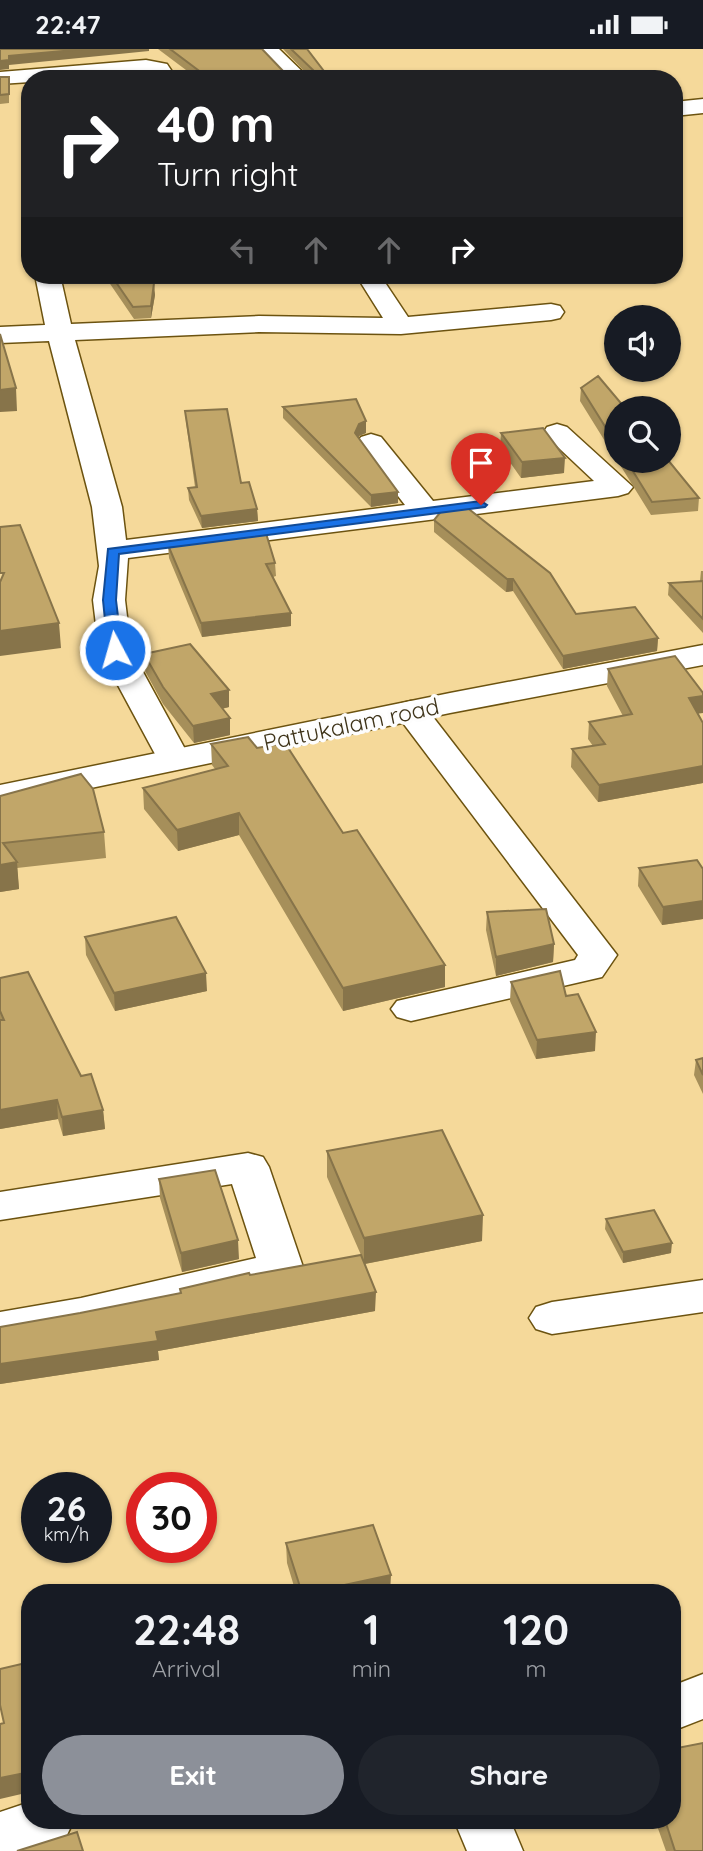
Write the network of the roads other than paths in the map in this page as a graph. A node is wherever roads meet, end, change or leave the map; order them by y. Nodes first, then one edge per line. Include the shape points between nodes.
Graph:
1 (267, 49) edge
2 (97, 70) edge
3 (160, 70) edge
4 (289, 70) edge
5 (21, 76) edge
6 (0, 78) edge
7 (703, 106) edge
8 (683, 108) edge
9 (50, 284) edge
10 (374, 284) edge
11 (551, 312) dead end
12 (401, 326) junction
13 (60, 333) junction
14 (0, 335) edge
15 (557, 433) dead end
16 (371, 443) dead end
17 (426, 512) junction
18 (112, 551) junction
19 (703, 655) edge
20 (411, 711) junction
21 (174, 760) junction
22 (0, 796) edge
23 (411, 1009) dead end
24 (0, 1206) edge
25 (703, 1296) edge
26 (552, 1318) dead end
27 (0, 1328) edge
28 (703, 1696) edge
29 (681, 1705) edge
30 (21, 1829) edge
31 (486, 1829) edge
32 (0, 1836) edge
33 (495, 1851) edge

1 - 4 street
2 - 3 street via 146,66
5 - 6 street
7 - 8 street
9 - 13 street
10 - 12 street
11 - 12 street
12 - 13 street via 259,324
13 - 14 street
13 - 18 street via 107,507
15 - 17 street via 618,487
16 - 17 street
17 - 18 street
18 - 21 street via 115,650
19 - 20 street, Pattukalam road
20 - 21 street, Pattukalam road
20 - 23 street via 598,955 588,969
21 - 22 street, Pattukalam road
24 - 27 street via 248,1167 281,1267 82,1314
25 - 26 street
28 - 29 street
30 - 32 street
31 - 33 street

